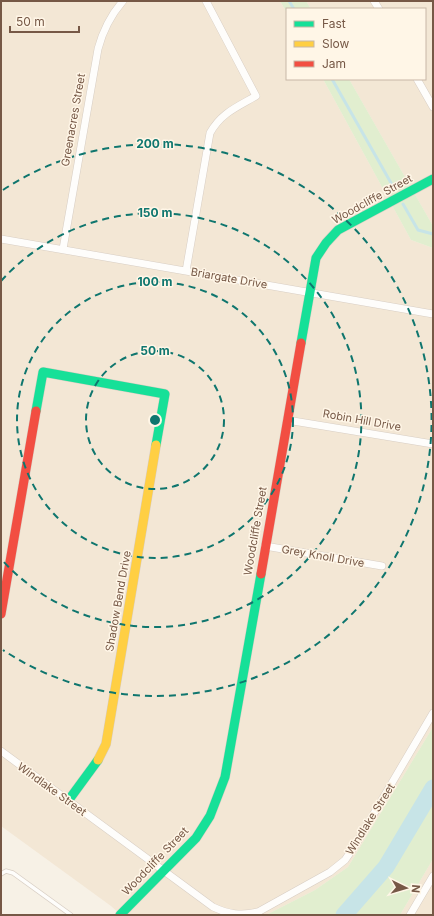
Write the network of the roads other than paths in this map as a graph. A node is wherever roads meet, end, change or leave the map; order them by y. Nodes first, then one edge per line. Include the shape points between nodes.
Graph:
1 (123, 1) edge
2 (206, 1) edge
3 (419, 80) edge
4 (433, 107) edge
5 (433, 179) edge
6 (1, 239) edge
7 (63, 250) junction
8 (186, 271) junction
9 (310, 292) junction
10 (433, 314) edge
11 (287, 420) junction
12 (433, 444) edge
13 (265, 546) junction
14 (382, 566) dead end
15 (1, 614) edge
16 (433, 713) edge
17 (1, 751) edge
18 (68, 801) junction
19 (164, 871) junction
20 (1, 874) edge
21 (433, 876) edge
22 (71, 915) edge
23 (120, 915) edge
24 (410, 915) edge

1 - 7 street, Greenacres Street via 111,16 98,49
2 - 8 street via 256,96 224,115 210,133
3 - 4 street
5 - 9 street, Woodcliffe Street via 348,224 329,238 316,258
6 - 7 street, Briargate Drive
7 - 8 street, Briargate Drive
8 - 9 street, Briargate Drive
9 - 10 street, Briargate Drive
9 - 11 street, Woodcliffe Street
11 - 12 street, Robin Hill Drive
11 - 13 street, Woodcliffe Street
13 - 14 street, Grey Knoll Drive
13 - 19 street, Woodcliffe Street via 221,790 204,826
15 - 18 street, Shadow Bend Drive via 43,372 165,394 106,744 104,752
16 - 19 street, Windlake Street via 356,844 345,860 330,872 258,912 235,915 213,907
17 - 18 street, Windlake Street
18 - 19 street, Windlake Street
19 - 23 street, Woodcliffe Street
20 - 22 lane via 6,871 13,873
21 - 24 street

